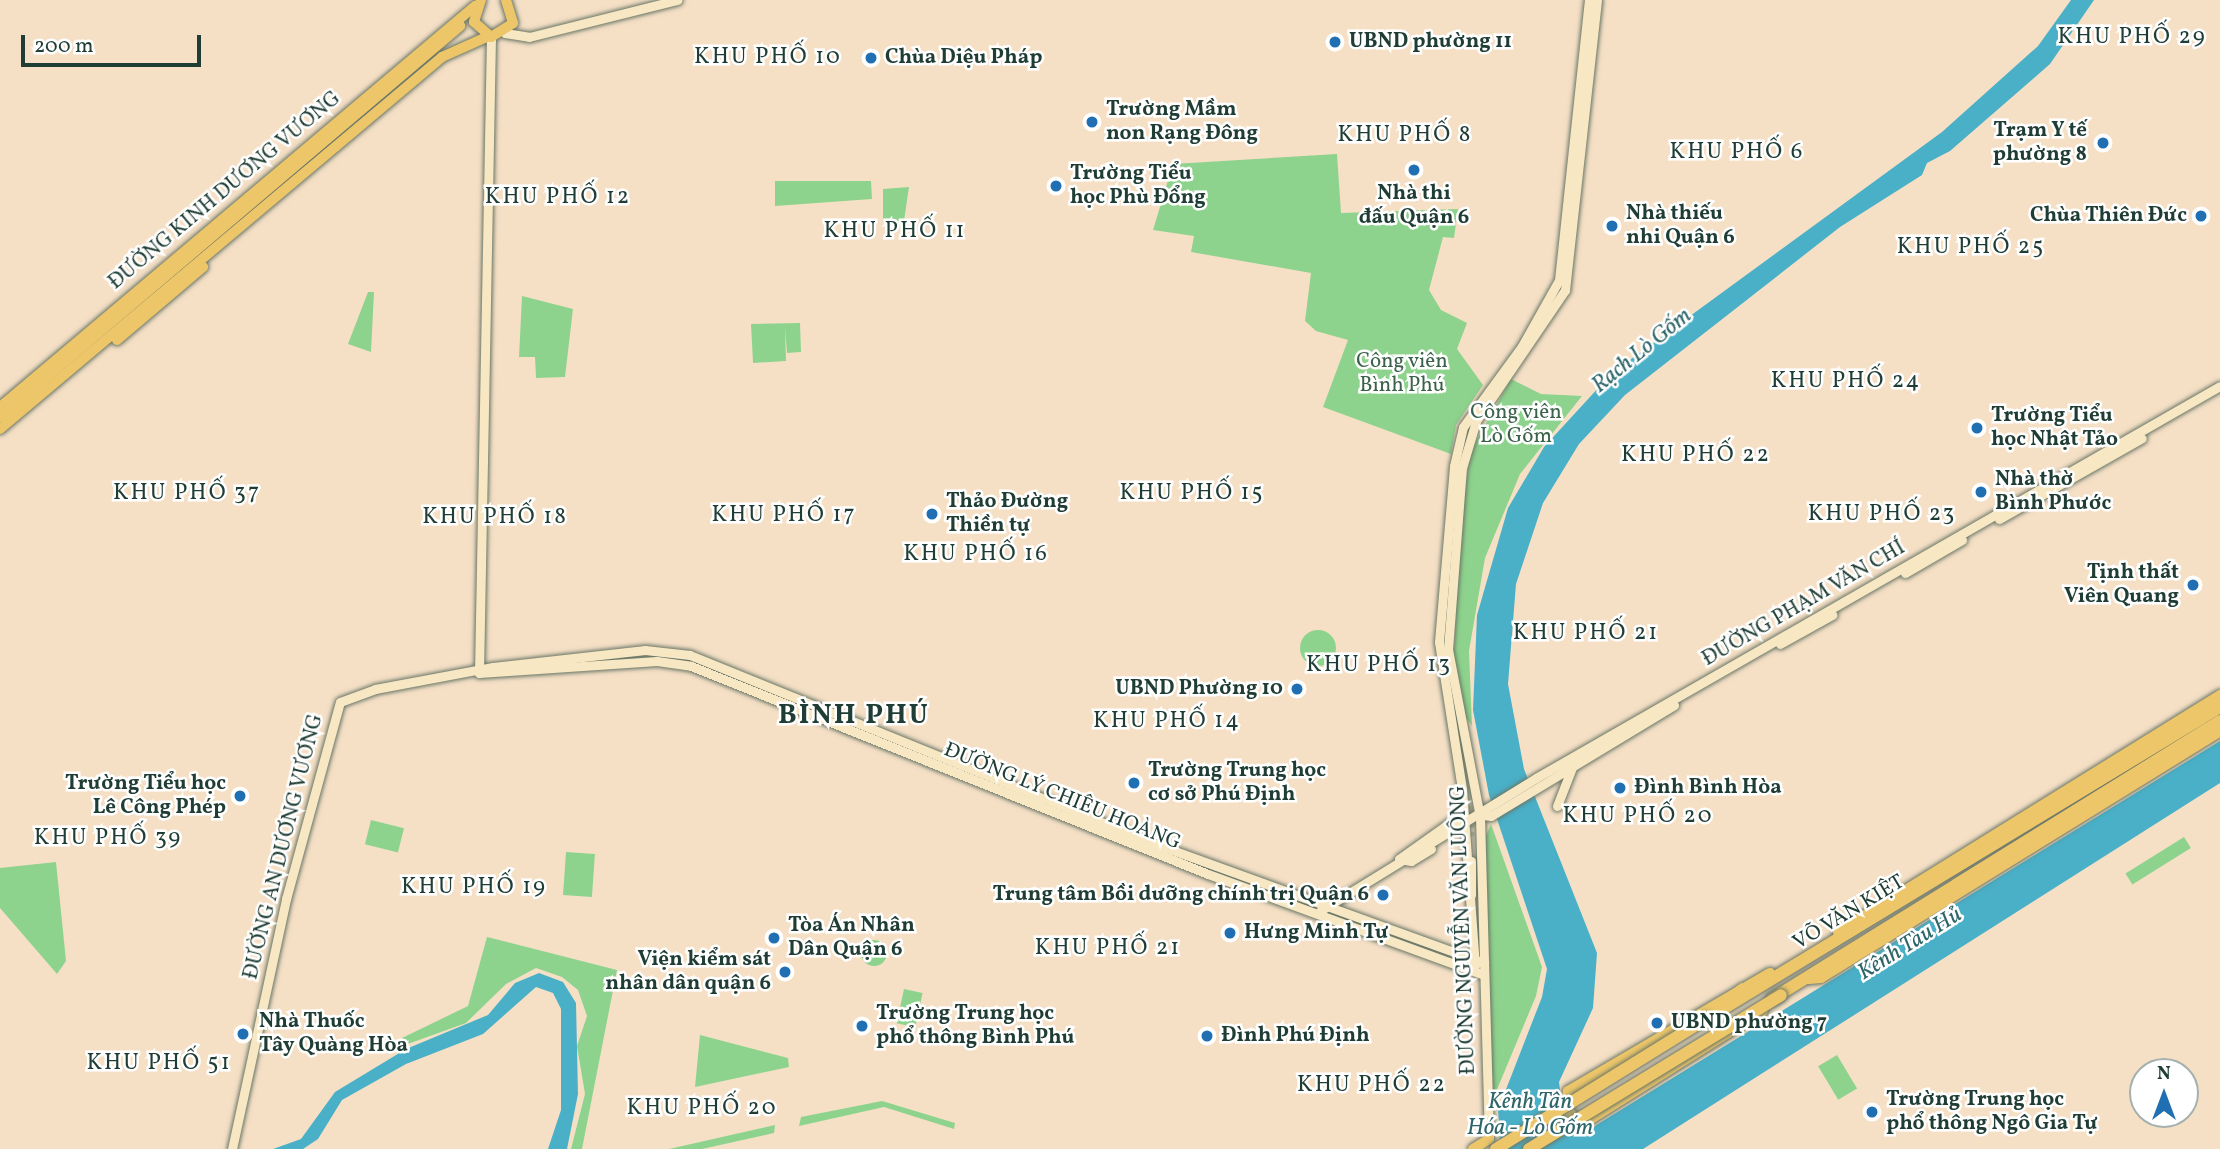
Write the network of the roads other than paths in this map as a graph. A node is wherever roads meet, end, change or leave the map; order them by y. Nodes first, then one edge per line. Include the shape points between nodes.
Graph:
1 (677, 0) edge
2 (1589, 0) edge
3 (1597, 0) edge
4 (511, 4) edge
5 (476, 7) edge
6 (505, 33) junction
7 (490, 36) junction
8 (529, 37) junction
9 (273, 192) junction
10 (2220, 386) edge
11 (40, 390) junction
12 (2220, 392) edge
13 (0, 407) edge
14 (0, 416) edge
15 (0, 429) edge
16 (0, 439) edge
17 (479, 673) junction
18 (2220, 695) edge
19 (2220, 707) edge
20 (2220, 721) edge
21 (2220, 726) edge
22 (2220, 732) edge
23 (1460, 743) junction
24 (1573, 764) junction
25 (1538, 782) junction
26 (1470, 805) tunnel mouth
27 (1557, 806) dead end
28 (1485, 814) junction
29 (1464, 825) junction
30 (1399, 859) junction
31 (1945, 893) junction
32 (1338, 895) junction
33 (1470, 897) junction
34 (1481, 900) junction
35 (1321, 911) junction
36 (1342, 915) junction
37 (1479, 968) junction
38 (1809, 979) junction
39 (1743, 989) junction
40 (1781, 995) junction
41 (1706, 1019) junction
42 (232, 1144) edge
43 (1491, 1146) edge
44 (1473, 1149) edge
45 (1516, 1149) edge
46 (1529, 1149) edge

1 - 8 main road
2 - 23 main road, ĐƯỜNG NGUYỄN VĂN LUÔNG via 1559,280 1522,346 1473,410 1456,454 1439,642
3 - 23 main road, ĐƯỜNG NGUYỄN VĂN LUÔNG via 1565,290 1476,421 1465,448 1448,622
4 - 6 main road
4 - 8 main road
5 - 7 main road
5 - 9 main road, ĐƯỜNG KINH DƯƠNG VƯƠNG
6 - 7 main road, ĐƯỜNG KINH DƯƠNG VƯƠNG
6 - 8 main road
7 - 9 main road, ĐƯỜNG KINH DƯƠNG VƯƠNG via 458,49
7 - 17 main road
9 - 11 main road, ĐƯỜNG KINH DƯƠNG VƯƠNG via 148,286
9 - 11 main road, ĐƯỜNG KINH DƯƠNG VƯƠNG via 257,216 117,334
10 - 25 main road, ĐƯỜNG PHẠM VĂN CHÍ
11 - 13 main road, ĐƯỜNG KINH DƯƠNG VƯƠNG
11 - 14 main road, ĐƯỜNG KINH DƯƠNG VƯƠNG
11 - 15 main road, ĐƯỜNG KINH DƯƠNG VƯƠNG
11 - 16 main road, ĐƯỜNG KINH DƯƠNG VƯƠNG
12 - 24 main road, ĐƯỜNG PHẠM VĂN CHÍ
17 - 35 main road, ĐƯỜNG LÝ CHIÊU HOÀNG via 682,664
17 - 42 main road, ĐƯỜNG AN DƯƠNG VƯƠNG via 348,695 337,708
18 - 39 main road, VÕ VĂN KIỆT
19 - 41 highway, VÕ VĂN KIỆT
20 - 31 highway, VÕ VĂN KIỆT
21 - 31 main road, VÕ VĂN KIỆT
22 - 38 main road, VÕ VĂN KIỆT via 1821,978
23 - 26 main road
23 - 28 main road, ĐƯỜNG NGUYỄN VĂN LUÔNG via 1471,752
23 - 29 main road, ĐƯỜNG NGUYỄN VĂN LUÔNG
23 - 30 main road via 1458,817
24 - 25 main road, ĐƯỜNG PHẠM VĂN CHÍ
24 - 27 main road
25 - 28 main road, ĐƯỜNG PHẠM VĂN CHÍ
28 - 29 main road, ĐƯỜNG PHẠM VĂN CHÍ
28 - 34 main road, ĐƯỜNG NGUYỄN VĂN LUÔNG
29 - 30 main road, ĐƯỜNG PHẠM VĂN CHÍ
29 - 33 main road, ĐƯỜNG NGUYỄN VĂN LUÔNG
30 - 32 main road, ĐƯỜNG PHẠM VĂN CHÍ
30 - 33 main road via 1411,861 1457,837
31 - 38 highway, VÕ VĂN KIỆT
32 - 35 main road, ĐƯỜNG PHẠM VĂN CHÍ
32 - 36 main road
33 - 34 main road via 1472,835
33 - 37 main road, ĐƯỜNG NGUYỄN VĂN LUÔNG
34 - 37 main road, ĐƯỜNG NGUYỄN VĂN LUÔNG
35 - 36 main road, ĐƯỜNG LÝ CHIÊU HOÀNG
35 - 37 main road, ĐƯỜNG LÝ CHIÊU HOÀNG
36 - 37 main road, ĐƯỜNG LÝ CHIÊU HOÀNG
37 - 43 main road, ĐƯỜNG NGUYỄN VĂN LUÔNG
38 - 40 highway, VÕ VĂN KIỆT
39 - 40 main road, VÕ VĂN KIỆT via 1577,1086 1564,1103 1583,1124 1752,1020
39 - 41 highway
40 - 45 highway, VÕ VĂN KIỆT via 1733,1017
40 - 46 highway, bridge
41 - 43 highway, VÕ VĂN KIỆT, bridge
43 - 44 main road, VÕ VĂN KIỆT

